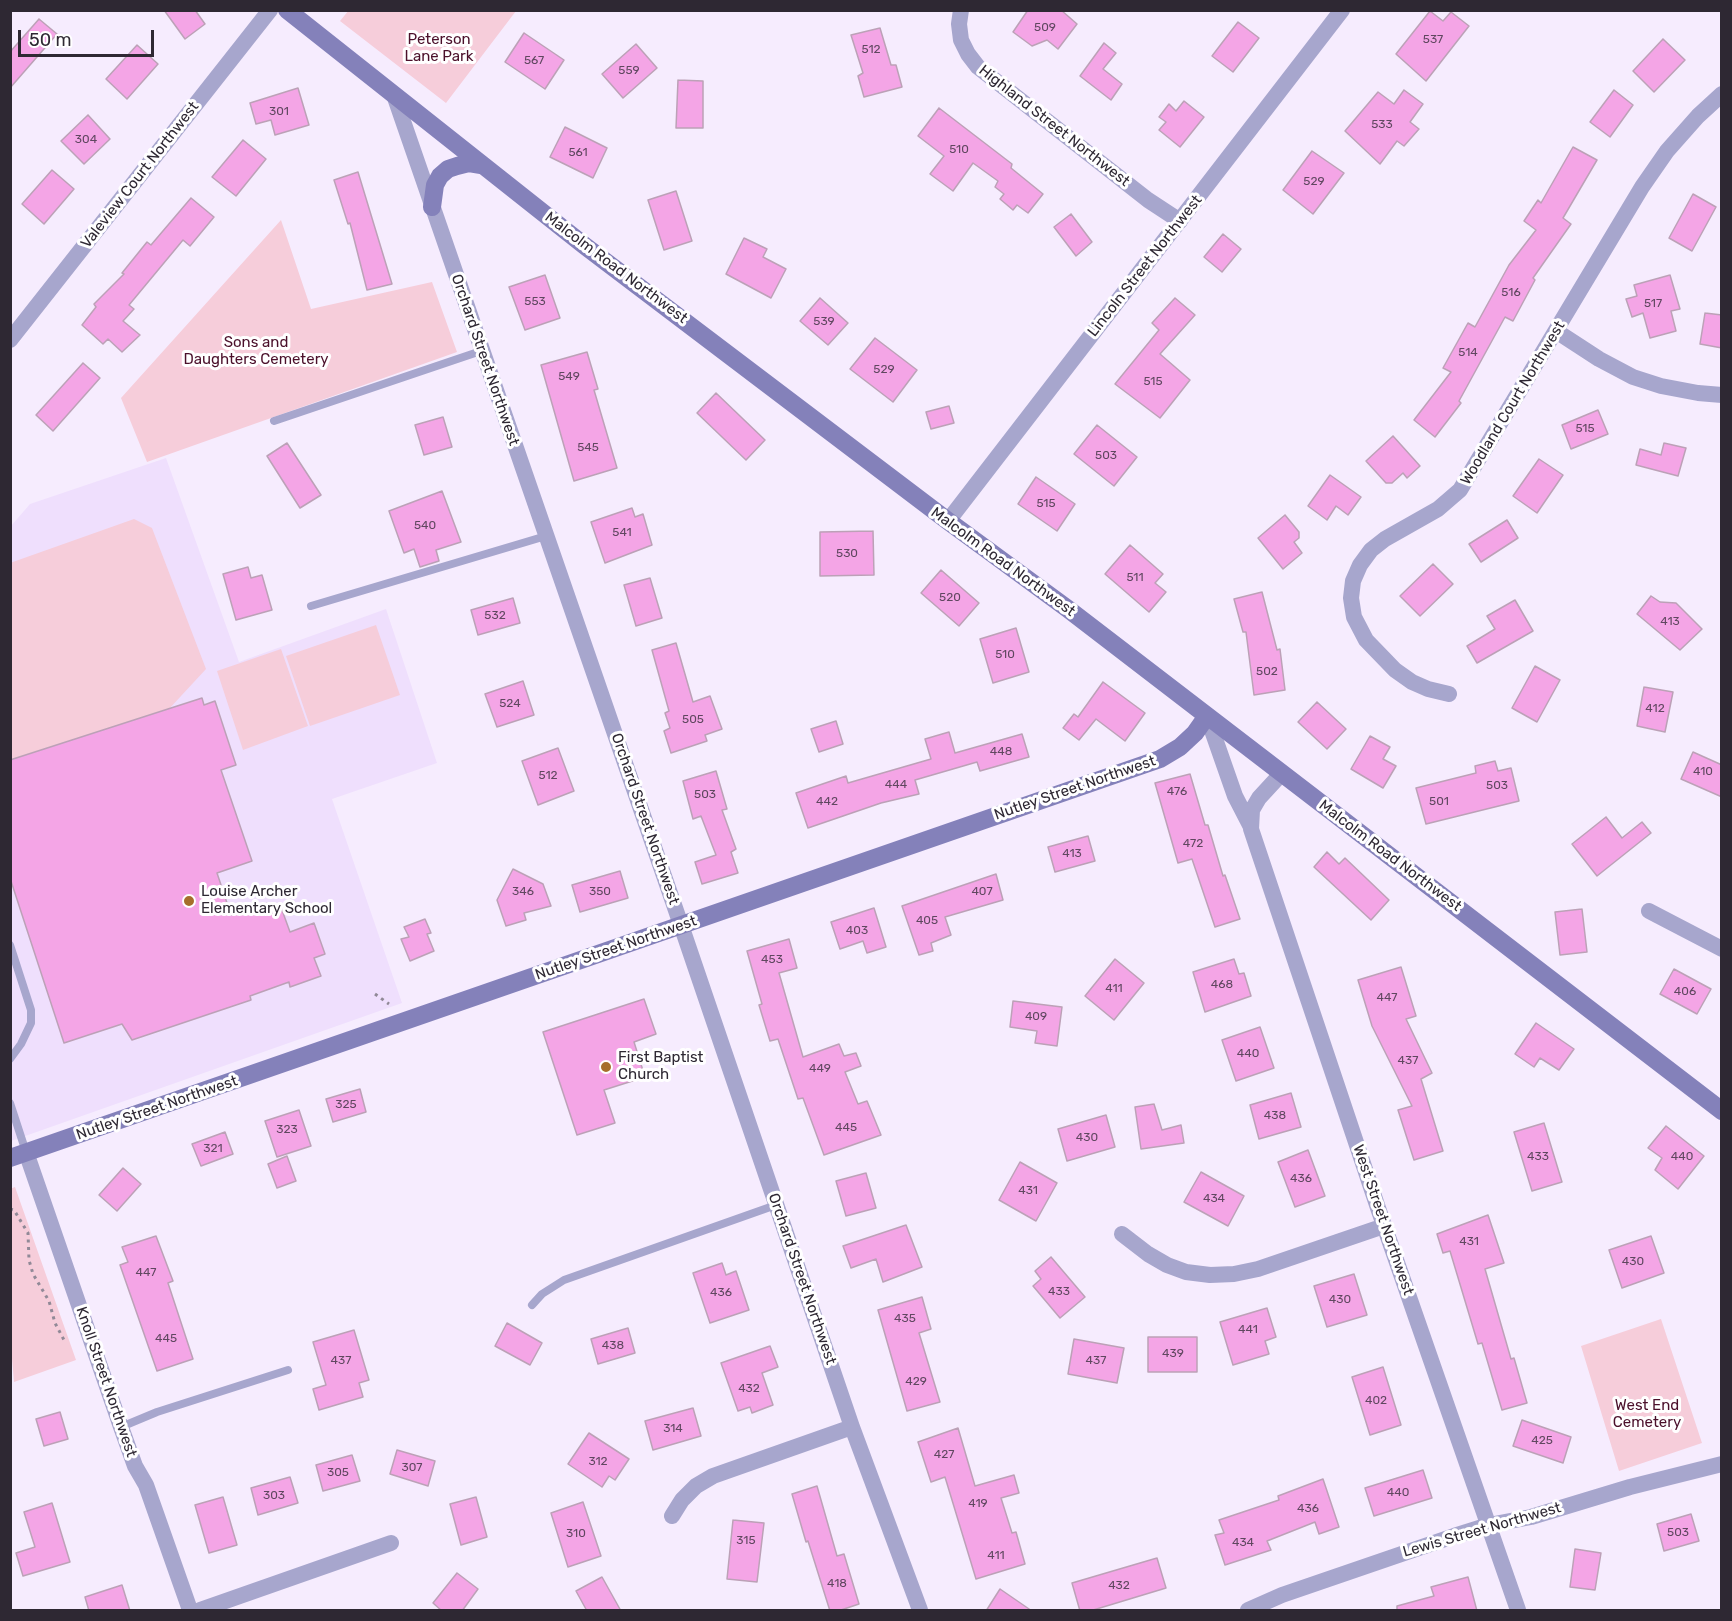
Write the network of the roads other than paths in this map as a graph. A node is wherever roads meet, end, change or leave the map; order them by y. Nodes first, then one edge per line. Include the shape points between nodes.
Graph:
1 (270, 10) edge
2 (287, 10) edge
3 (961, 10) edge
4 (1342, 10) edge
5 (1722, 94) edge
6 (394, 96) junction
7 (481, 165) junction
8 (432, 207) junction
9 (1179, 221) junction
10 (1556, 331) junction
11 (10, 340) edge
12 (481, 351) junction
13 (1722, 395) edge
14 (274, 421) dead end
15 (948, 521) junction
16 (546, 536) junction
17 (311, 606) dead end
18 (1449, 694) dead end
19 (1207, 716) junction
20 (1282, 773) junction
21 (1251, 829) junction
22 (1649, 911) dead end
23 (681, 925) junction
24 (10, 945) edge
25 (1722, 949) edge
26 (10, 1059) edge
27 (10, 1103) edge
28 (1722, 1111) edge
29 (18, 1155) edge
30 (776, 1204) junction
31 (1384, 1226) junction
32 (1122, 1234) dead end
33 (532, 1305) dead end
34 (288, 1370) dead end
35 (121, 1426) junction
36 (852, 1427) junction
37 (1722, 1464) edge
38 (672, 1516) dead end
39 (1490, 1525) junction
40 (391, 1543) dead end
41 (190, 1611) edge
42 (200, 1611) edge
43 (920, 1611) edge
44 (1248, 1611) edge
45 (1518, 1611) edge

1 - 11 street, Valeview Court Northwest
2 - 6 main road, Malcolm Road Northwest
3 - 9 street, Highland Street Northwest via 962,40 978,67
4 - 9 street, Lincoln Street Northwest
5 - 10 street, Woodland Court Northwest via 1667,151
6 - 7 main road, Malcolm Road Northwest
6 - 8 street, Orchard Street Northwest
7 - 8 main road via 457,166 440,176
7 - 15 main road, Malcolm Road Northwest
8 - 12 street, Orchard Street Northwest
9 - 15 street, Lincoln Street Northwest
10 - 13 street via 1633,377 1661,386
10 - 18 street, Woodland Court Northwest via 1460,490 1438,509 1371,550 1353,580 1354,616 1366,640 1395,670 1413,682
12 - 14 lane
12 - 16 street, Orchard Street Northwest
15 - 19 main road, Malcolm Road Northwest
16 - 17 lane
16 - 23 street, Orchard Street Northwest
19 - 20 main road, Malcolm Road Northwest
19 - 21 street, West Street Northwest
19 - 23 main road, Nutley Street Northwest via 1195,733 1161,759
20 - 21 street via 1252,810
20 - 28 main road, Malcolm Road Northwest
21 - 31 street, West Street Northwest
22 - 25 street
23 - 29 main road, Nutley Street Northwest
23 - 30 street, Orchard Street Northwest
24 - 26 lane via 31,1010 31,1023
27 - 29 lane
29 - 35 street, Knoll Street Northwest
30 - 33 lane via 564,1280
30 - 36 street, Orchard Street Northwest
31 - 32 street via 1258,1269 1210,1275 1167,1265
31 - 39 street, West Street Northwest
34 - 35 lane
35 - 41 street, Knoll Street Northwest
36 - 38 street via 713,1476 689,1493
36 - 43 street, Orchard Street Northwest
37 - 39 street, Lewis Street Northwest
39 - 44 street, Lewis Street Northwest via 1282,1595
39 - 45 street, West Street Northwest
40 - 42 street

